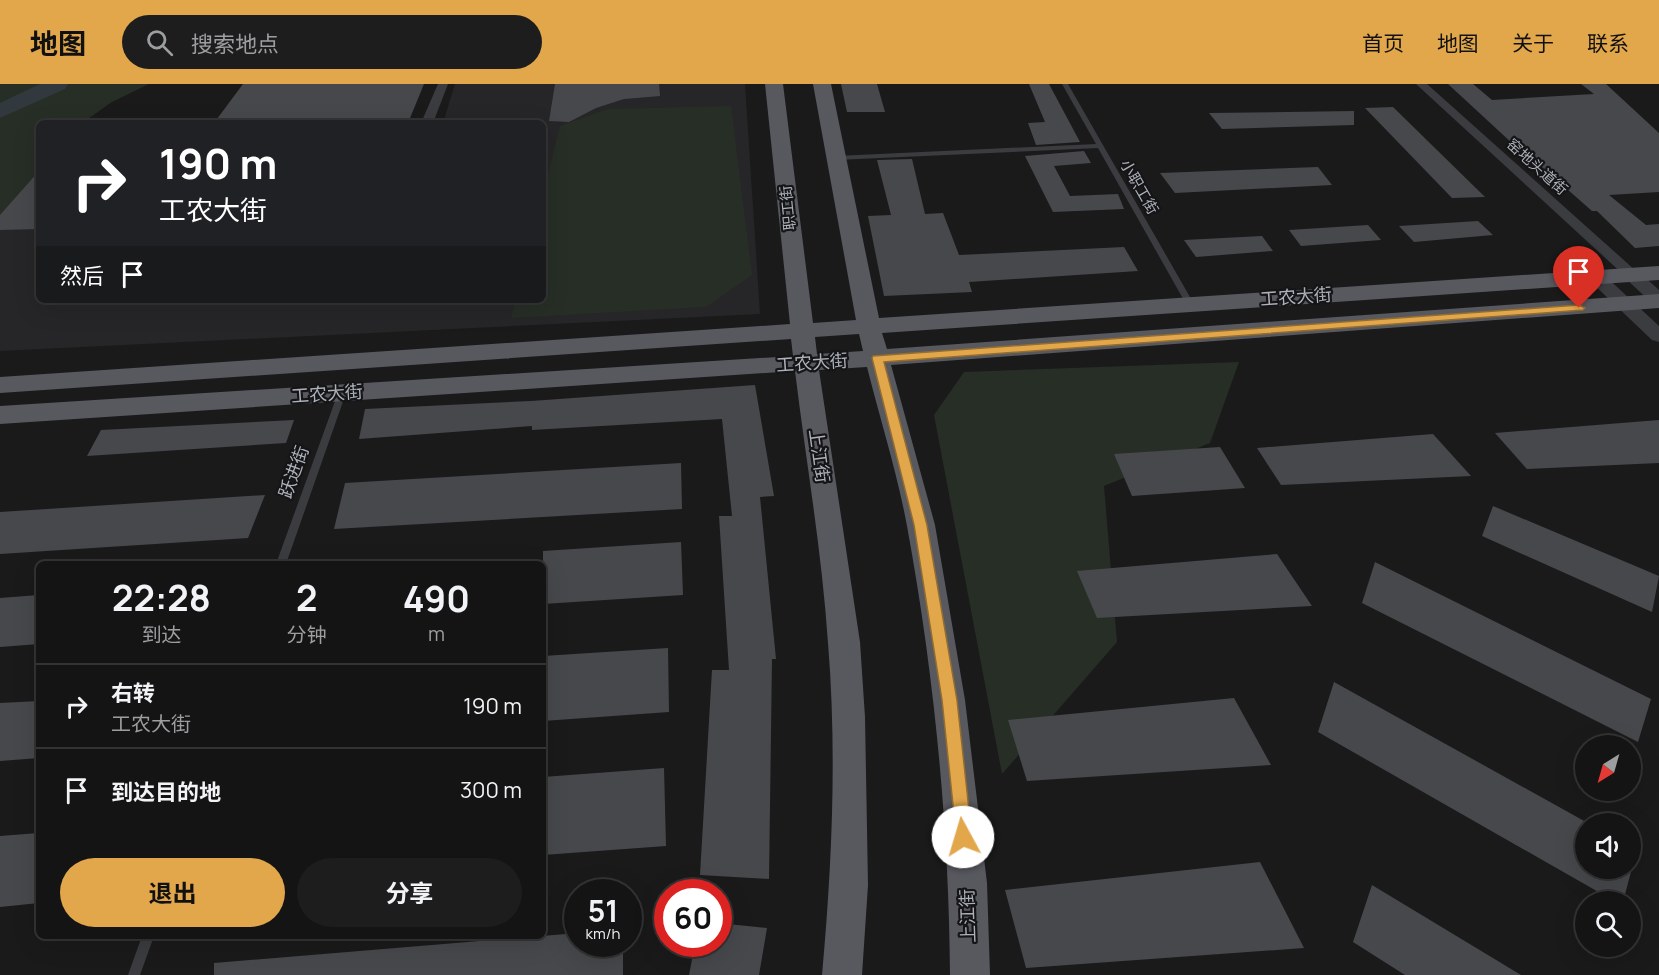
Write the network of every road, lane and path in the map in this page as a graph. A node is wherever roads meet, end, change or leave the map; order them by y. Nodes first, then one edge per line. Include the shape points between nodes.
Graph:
1 (443, 84) edge
2 (774, 84) edge
3 (822, 84) edge
4 (1065, 84) edge
5 (1421, 84) edge
6 (428, 120) edge
7 (1100, 146) junction
8 (836, 158) junction
9 (1659, 273) edge
10 (1631, 274) junction
11 (1596, 277) junction
12 (1659, 300) edge
13 (1190, 304) junction
14 (1626, 305) junction
15 (869, 327) junction
16 (802, 332) junction
17 (1659, 336) edge
18 (878, 358) junction
19 (806, 363) junction
20 (0, 385) edge
21 (342, 393) junction
22 (0, 415) edge
23 (281, 561) edge
24 (147, 939) edge
25 (134, 975) edge
26 (842, 975) edge
27 (970, 975) edge

1 - 6 street
2 - 16 main road, 职工街
3 - 8 main road
4 - 7 lane, 小职工街
5 - 10 street, 窑地头道街
7 - 8 lane
7 - 13 lane, 小职工街
8 - 15 main road
9 - 10 main road, 工农大街
10 - 11 main road, 工农大街
10 - 12 street
11 - 13 main road, 工农大街
11 - 14 street
12 - 14 main road, 工农大街
13 - 15 main road, 工农大街
14 - 17 street
14 - 18 main road, 工农大街
15 - 16 main road, 工农大街
15 - 18 main road, 上江街
16 - 19 main road, 上江街
16 - 20 main road, 工农大街
18 - 19 main road, 工农大街
18 - 27 main road, 上江街 via 921,525 950,700 968,883
19 - 21 main road, 工农大街
19 - 26 main road, 上江街 via 844,642 849,885
21 - 22 main road, 工农大街
21 - 23 lane, 跃进街
24 - 25 lane

